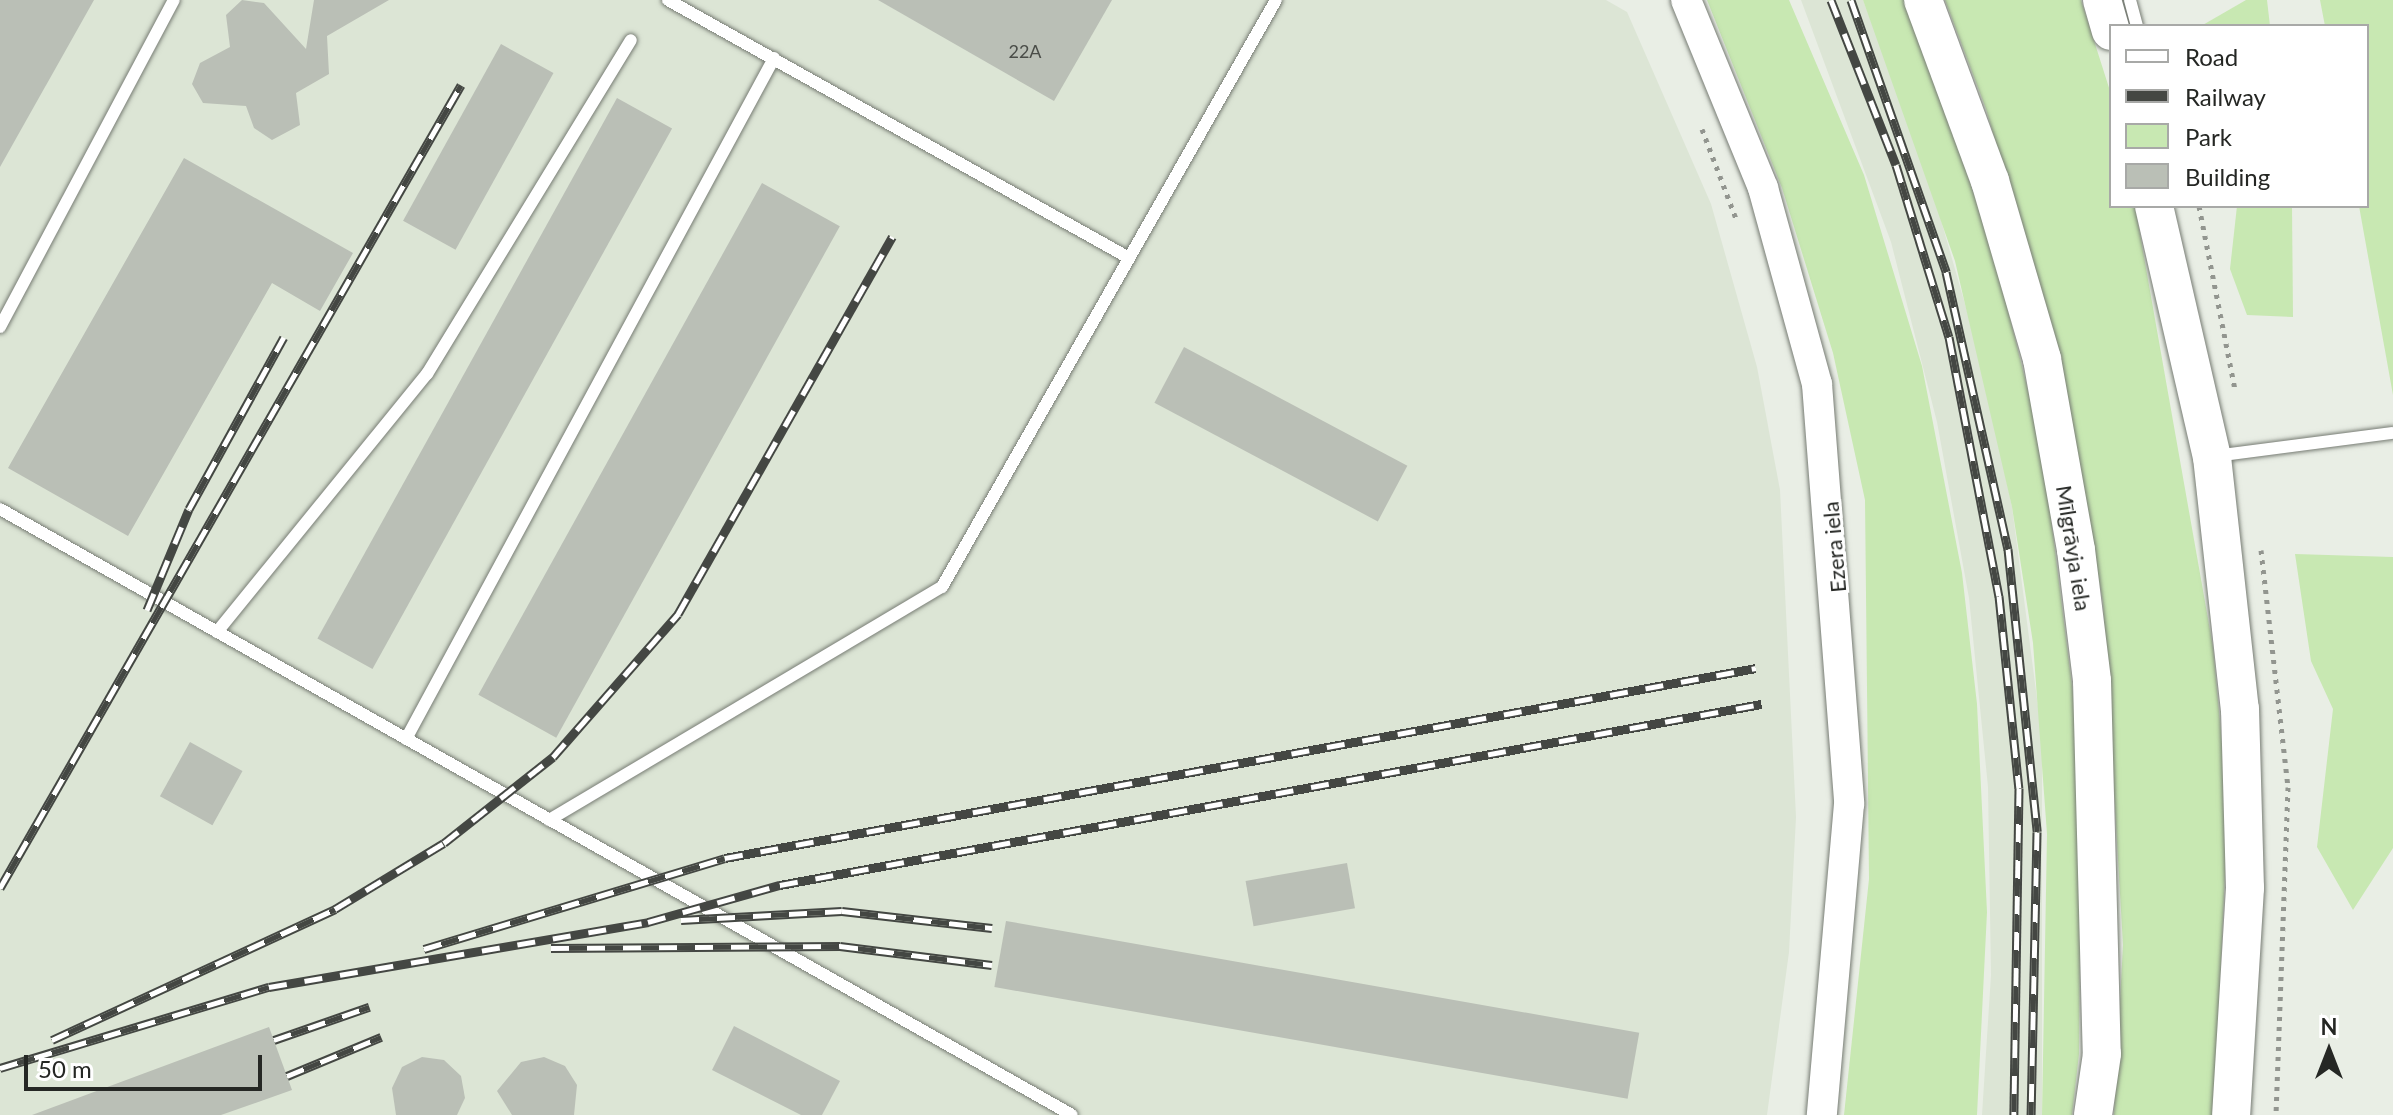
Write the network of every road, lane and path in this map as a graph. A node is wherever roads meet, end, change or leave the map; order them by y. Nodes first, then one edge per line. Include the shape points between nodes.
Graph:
1 (174, 0) edge
2 (668, 0) edge
3 (1276, 0) edge
4 (1686, 0) edge
5 (1923, 0) edge
6 (2102, 0) edge
7 (2130, 0) edge
8 (2109, 24) edge
9 (2136, 24) edge
10 (631, 40) dead end
11 (774, 58) junction
12 (1698, 117) dead end
13 (2154, 208) edge
14 (1740, 229) dead end
15 (1129, 258) junction
16 (0, 327) edge
17 (2393, 433) edge
18 (2212, 457) junction
19 (0, 509) edge
20 (217, 632) junction
21 (406, 739) junction
22 (549, 820) junction
23 (1072, 1115) edge
24 (1822, 1115) edge
25 (2093, 1115) edge
26 (2231, 1115) edge

1 - 16 lane
2 - 11 lane
3 - 15 lane
4 - 24 street, Ezera iela via 1763,188 1817,384 1849,804
5 - 25 main road, Mīlgrāvja iela via 1990,181 2042,359 2076,550 2092,681 2102,1054
6 - 8 main road
7 - 9 lane
10 - 20 lane via 427,374
11 - 15 lane
11 - 21 lane
12 - 14 path
13 - 18 main road
15 - 22 lane via 942,587
17 - 18 lane
18 - 26 main road via 2240,709 2245,888
19 - 20 lane
20 - 21 lane
21 - 22 lane
22 - 23 lane

